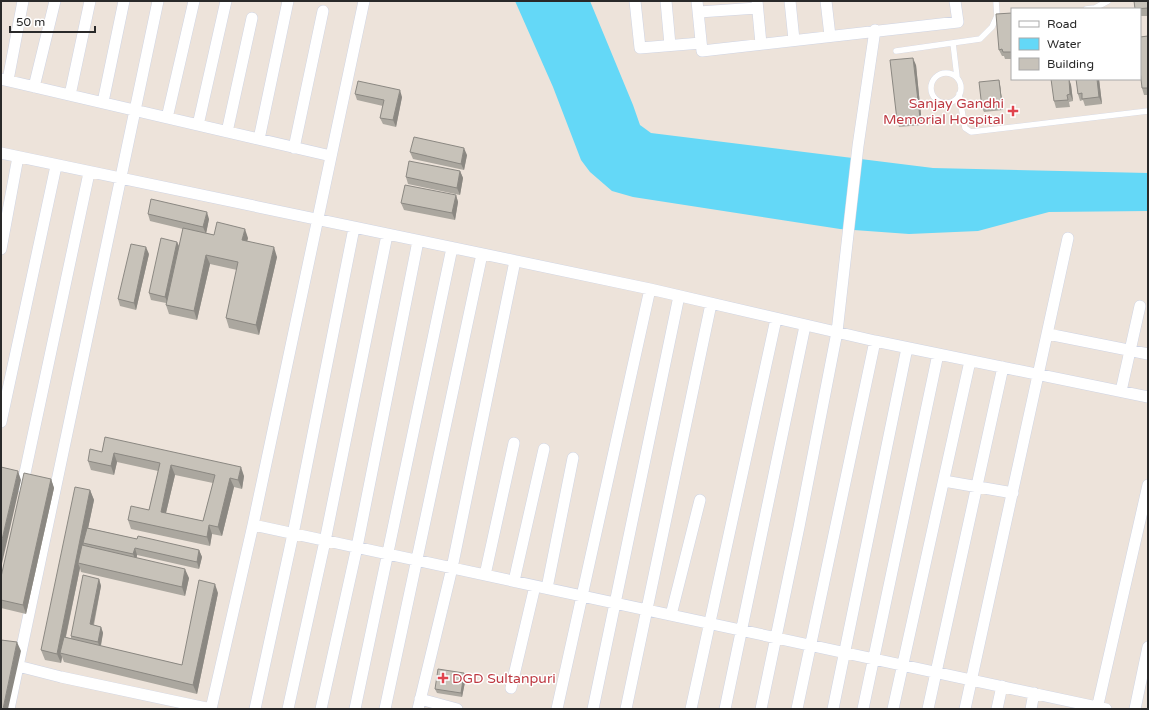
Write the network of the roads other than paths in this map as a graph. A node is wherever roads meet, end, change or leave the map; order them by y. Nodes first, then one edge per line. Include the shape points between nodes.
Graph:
1 (23, 1) edge
2 (55, 1) edge
3 (90, 1) edge
4 (124, 1) edge
5 (158, 1) edge
6 (194, 1) edge
7 (226, 1) edge
8 (288, 1) edge
9 (364, 1) edge
10 (635, 1) edge
11 (666, 1) edge
12 (698, 1) edge
13 (790, 1) edge
14 (826, 1) edge
15 (955, 1) edge
16 (996, 1) edge
17 (1108, 1) edge
18 (757, 4) edge
19 (726, 6) edge
20 (1095, 8) edge
21 (323, 11) dead end
22 (698, 12) junction
23 (997, 16) junction
24 (1005, 16) edge
25 (252, 18) dead end
26 (875, 30) junction
27 (830, 36) junction
28 (794, 40) junction
29 (701, 43) junction
30 (952, 43) junction
31 (761, 44) junction
32 (670, 45) junction
33 (896, 51) dead end
34 (957, 77) junction
35 (5, 80) edge
36 (34, 86) junction
37 (959, 94) junction
38 (70, 95) junction
39 (103, 102) junction
40 (135, 110) junction
41 (1148, 111) edge
42 (167, 118) junction
43 (198, 125) junction
44 (227, 132) junction
45 (259, 139) junction
46 (294, 148) junction
47 (1, 153) edge
48 (331, 156) junction
49 (18, 157) junction
50 (56, 166) junction
51 (89, 173) junction
52 (122, 180) junction
53 (316, 221) junction
54 (354, 228) junction
55 (388, 235) junction
56 (1068, 238) dead end
57 (418, 241) junction
58 (452, 248) junction
59 (1, 249) edge
60 (482, 254) junction
61 (515, 261) junction
62 (650, 289) junction
63 (679, 296) junction
64 (711, 304) junction
65 (1140, 306) dead end
66 (776, 319) junction
67 (805, 326) junction
68 (836, 332) junction
69 (1048, 334) junction
70 (875, 341) junction
71 (907, 348) junction
72 (1131, 350) junction
73 (938, 354) junction
74 (1148, 354) edge
75 (970, 361) junction
76 (1003, 367) junction
77 (1040, 375) junction
78 (1120, 391) junction
79 (1148, 397) edge
80 (1, 422) edge
81 (514, 443) dead end
82 (544, 449) dead end
83 (573, 458) dead end
84 (20, 477) junction
85 (944, 481) junction
86 (58, 485) junction
87 (1148, 485) edge
88 (976, 486) junction
89 (1013, 492) junction
90 (19, 500) edge
91 (700, 500) dead end
92 (253, 525) junction
93 (293, 534) junction
94 (325, 541) junction
95 (356, 547) junction
96 (388, 554) junction
97 (418, 560) junction
98 (452, 568) junction
99 (485, 575) junction
100 (514, 581) junction
101 (535, 586) junction
102 (547, 588) junction
103 (582, 596) junction
104 (616, 603) junction
105 (647, 610) junction
106 (671, 615) junction
107 (710, 624) junction
108 (742, 630) junction
109 (776, 638) junction
110 (811, 645) junction
111 (1148, 647) edge
112 (846, 653) junction
113 (873, 659) junction
114 (903, 665) junction
115 (18, 666) junction
116 (936, 672) junction
117 (971, 680) junction
118 (1002, 686) junction
119 (511, 688) dead end
120 (1034, 693) junction
121 (419, 704) edge
122 (1068, 705) edge
123 (1101, 708) edge
124 (9, 709) edge
125 (211, 709) edge
126 (255, 709) edge
127 (288, 709) edge
128 (321, 709) edge
129 (355, 709) edge
130 (385, 709) edge
131 (457, 709) edge
132 (557, 709) edge
133 (593, 709) edge
134 (626, 709) edge
135 (691, 709) edge
136 (725, 709) edge
137 (761, 709) edge
138 (797, 709) edge
139 (833, 709) edge
140 (863, 709) edge
141 (893, 709) edge
142 (928, 709) edge
143 (965, 709) edge
144 (997, 709) edge
145 (1031, 709) edge
146 (1135, 709) edge

1 - 35 street
2 - 36 street
3 - 38 street
4 - 39 street
5 - 40 street
6 - 42 street
7 - 43 street
8 - 45 street
9 - 48 street
10 - 32 street via 640,48
11 - 32 street
12 - 22 street
13 - 28 street
14 - 27 street
15 - 26 street via 958,22
16 - 23 lane
17 - 20 lane
18 - 19 street
18 - 31 street
19 - 22 street
21 - 46 street
22 - 29 street
23 - 24 lane
23 - 30 lane via 992,27 980,39
25 - 44 street
26 - 27 street
26 - 68 street via 858,146
27 - 28 street
28 - 31 street
29 - 31 street via 702,51
29 - 32 street
30 - 33 lane
30 - 34 lane
34 - 37 lane via 961,85
34 - 37 lane via 949,73 940,74 933,80 931,88 936,99 943,102 954,100
35 - 36 street
36 - 38 street
37 - 41 lane via 965,128 971,132
38 - 39 street
39 - 40 street
40 - 42 street
40 - 52 street
42 - 43 street
43 - 44 street
44 - 45 street
45 - 46 street
46 - 48 street
47 - 49 street
48 - 53 street
49 - 50 street
49 - 59 street
50 - 51 street
50 - 80 street
51 - 52 street
51 - 84 street
52 - 53 street
52 - 86 street
53 - 54 street
53 - 92 street
54 - 55 street
54 - 93 street
55 - 57 street
55 - 94 street
56 - 69 street
57 - 58 street
57 - 95 street
58 - 60 street
58 - 96 street
60 - 61 street
60 - 97 street
61 - 62 street
61 - 98 street
62 - 63 street
62 - 103 street
63 - 64 street
63 - 104 street
64 - 66 street
64 - 105 street
65 - 72 street
66 - 67 street
66 - 107 street
67 - 68 street
67 - 108 street
68 - 70 street
68 - 109 street
69 - 72 street
69 - 77 street
70 - 71 street
70 - 110 street
71 - 73 street
71 - 112 street
72 - 74 street
72 - 78 street
73 - 75 street
73 - 113 street
75 - 76 street
75 - 85 street
76 - 77 street
76 - 88 street
77 - 78 street
77 - 89 street
78 - 79 street
81 - 99 street
82 - 100 street
83 - 102 street
84 - 86 street
84 - 90 street
85 - 88 street
85 - 114 street
86 - 115 street
87 - 123 street
88 - 89 street
88 - 116 street
89 - 117 street
91 - 106 street
92 - 93 street
92 - 125 street
93 - 94 street
93 - 126 street
94 - 95 street
94 - 127 street
95 - 96 street
95 - 128 street
96 - 97 street
96 - 129 street
97 - 98 street
97 - 130 street
98 - 99 street
98 - 121 street
99 - 100 street
100 - 101 street
101 - 102 street
101 - 119 street
102 - 103 street
103 - 104 street
103 - 132 street
104 - 105 street
104 - 133 street
105 - 106 street
105 - 134 street
106 - 107 street
107 - 108 street
107 - 135 street
108 - 109 street
108 - 136 street
109 - 110 street
109 - 137 street
110 - 112 street
110 - 138 street
111 - 146 street
112 - 113 street
112 - 139 street
113 - 114 street
113 - 140 street
114 - 116 street
114 - 141 street
115 - 124 street
115 - 125 street
116 - 117 street
116 - 142 street
117 - 118 street
117 - 143 street
118 - 120 street
118 - 144 street
120 - 122 street
120 - 145 street
121 - 131 street
122 - 123 street

